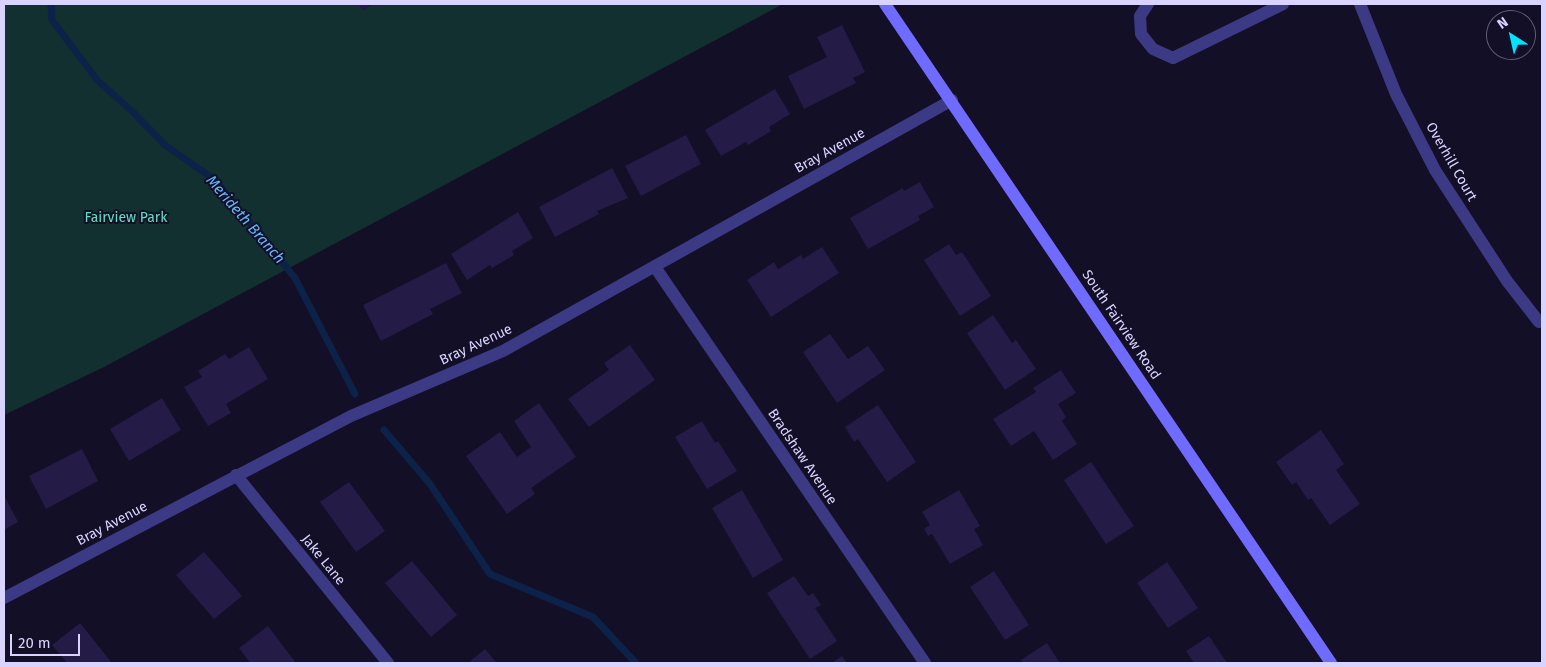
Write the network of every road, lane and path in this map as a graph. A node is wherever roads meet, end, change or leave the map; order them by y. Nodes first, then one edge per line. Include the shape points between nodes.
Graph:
1 (886, 4) edge
2 (1148, 4) edge
3 (1283, 4) edge
4 (1360, 4) edge
5 (952, 100) junction
6 (655, 267) junction
7 (1539, 322) dead end
8 (236, 475) junction
9 (4, 598) edge
10 (388, 663) edge
11 (925, 663) edge
12 (1331, 663) edge

1 - 5 street, South Fairview Road
2 - 3 street via 1140,16 1141,34 1153,49 1173,58
4 - 7 street, Overhill Court via 1396,94 1435,170 1507,281
5 - 6 street, Bray Avenue
5 - 12 street, South Fairview Road
6 - 8 street, Bray Avenue via 503,352 351,416
6 - 11 street, Bradshaw Avenue
8 - 9 street, Bray Avenue
8 - 10 street, Jake Lane

